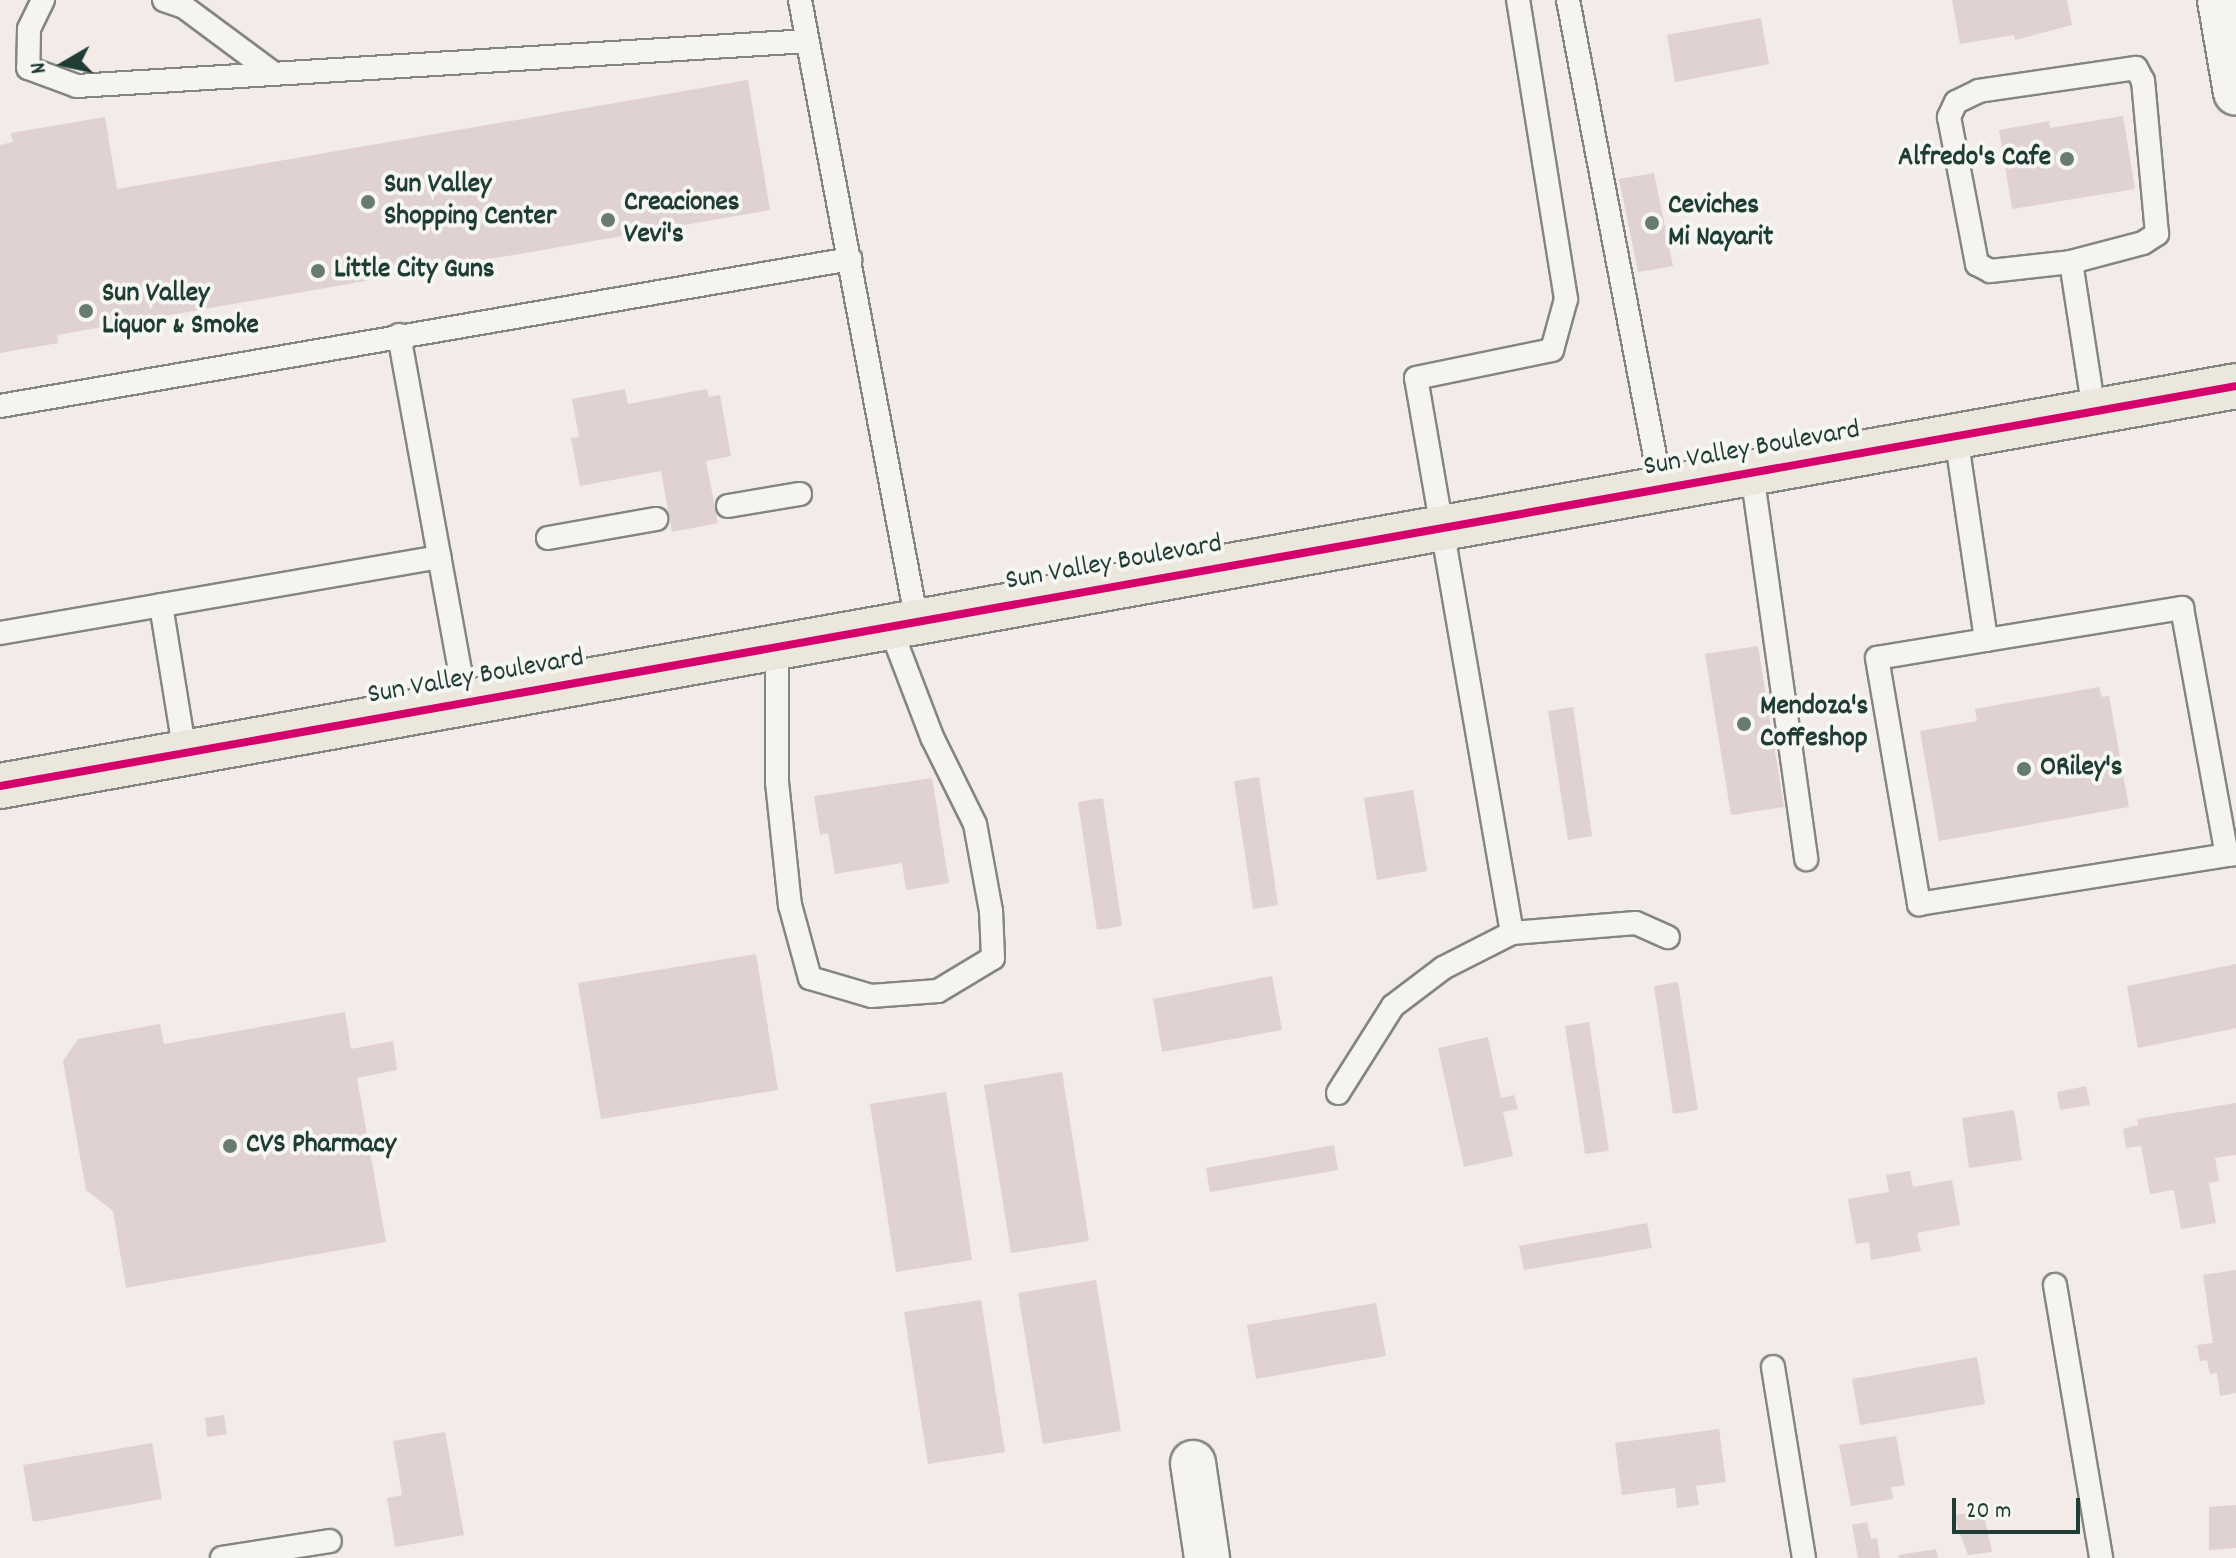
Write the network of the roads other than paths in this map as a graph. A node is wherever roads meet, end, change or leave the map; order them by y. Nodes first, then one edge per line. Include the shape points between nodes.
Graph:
1 (43, 0) edge
2 (164, 0) edge
3 (800, 0) edge
4 (1518, 0) edge
5 (1568, 0) edge
6 (2220, 0) edge
7 (808, 41) junction
8 (273, 73) junction
9 (2236, 93) edge
10 (850, 259) junction
11 (2071, 262) junction
12 (399, 335) junction
13 (2236, 386) edge
14 (0, 406) edge
15 (2094, 411) junction
16 (1956, 436) junction
17 (1752, 473) junction
18 (1661, 489) junction
19 (800, 494) dead end
20 (728, 506) dead end
21 (656, 519) dead end
22 (1445, 527) junction
23 (548, 538) dead end
24 (439, 557) junction
25 (161, 605) junction
26 (904, 624) junction
27 (0, 633) edge
28 (1986, 640) junction
29 (777, 647) junction
30 (466, 703) junction
31 (185, 753) junction
32 (0, 786) edge
33 (2231, 854) edge
34 (1806, 859) dead end
35 (1512, 933) junction
36 (1668, 937) dead end
37 (1338, 1093) dead end
38 (2055, 1285) dead end
39 (1773, 1367) dead end
40 (1193, 1463) dead end
41 (330, 1541) dead end
42 (222, 1558) edge
43 (1207, 1558) edge
44 (1804, 1558) edge
45 (2101, 1558) edge

1 - 8 lane via 29,29 28,68 77,86
2 - 8 lane via 184,7
3 - 7 lane
4 - 22 lane via 1566,299 1552,350 1416,378
5 - 18 lane
6 - 9 street
7 - 8 lane
7 - 10 lane
10 - 12 lane
10 - 26 lane
11 - 11 lane via 1990,271 1977,264 1949,117 1956,102 1979,91 2136,68 2143,81 2157,234 2143,243
11 - 15 lane
12 - 14 lane
12 - 24 lane
13 - 15 main road, Sun Valley Boulevard
15 - 16 main road, Sun Valley Boulevard
16 - 17 main road, Sun Valley Boulevard
16 - 28 lane
17 - 18 main road, Sun Valley Boulevard
17 - 34 lane
18 - 22 main road, Sun Valley Boulevard
19 - 20 lane
21 - 23 lane
22 - 26 main road, Sun Valley Boulevard
22 - 35 lane
24 - 25 lane
24 - 30 lane
25 - 27 lane
25 - 31 lane
26 - 29 main road, Sun Valley Boulevard
26 - 29 lane via 932,737 975,824 991,911 993,958 938,991 871,996 810,978 790,905 779,798
28 - 33 lane via 2182,608
28 - 33 lane via 1877,658 1919,904
29 - 30 main road, Sun Valley Boulevard
30 - 31 main road, Sun Valley Boulevard
31 - 32 main road, Sun Valley Boulevard
35 - 36 lane via 1636,923
35 - 37 lane via 1443,968 1393,1006
38 - 45 lane
39 - 44 lane
40 - 43 street
41 - 42 lane

